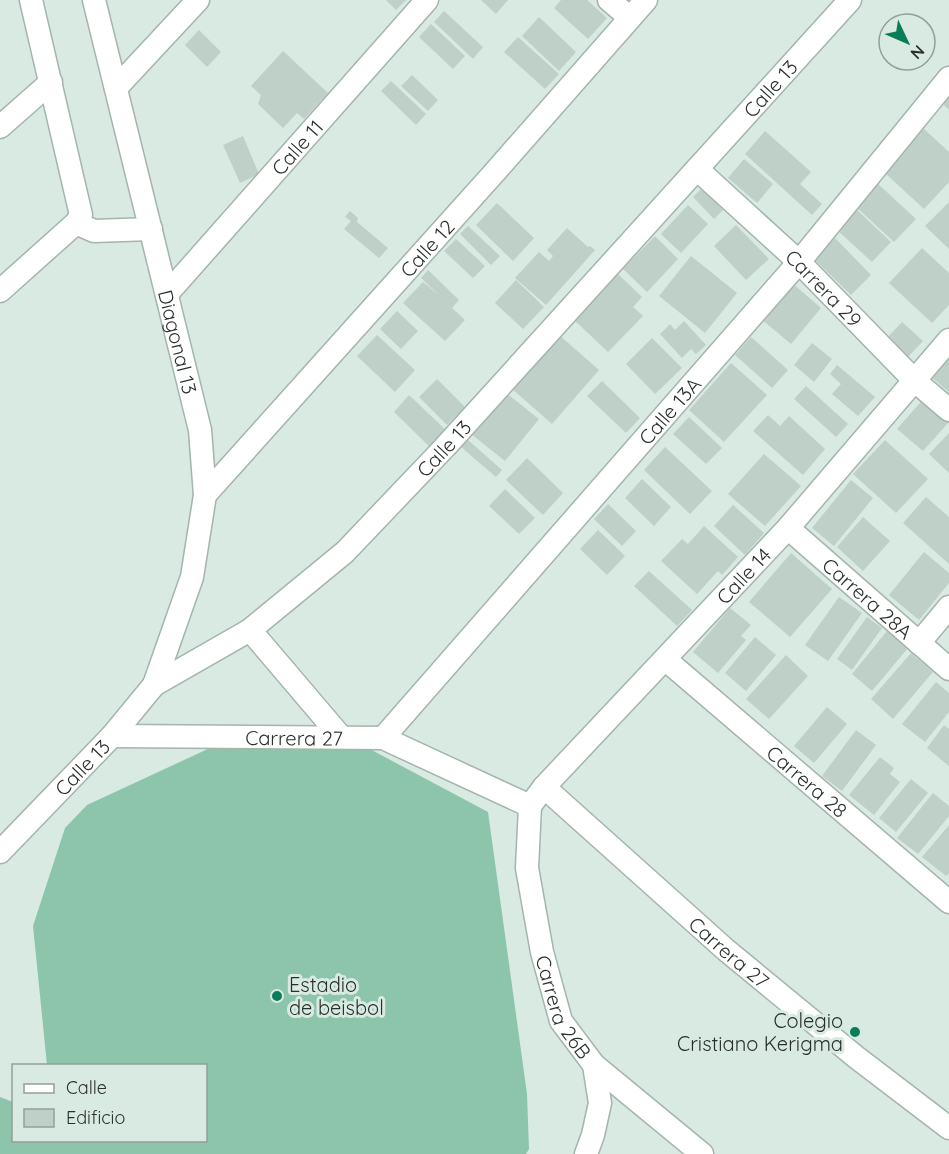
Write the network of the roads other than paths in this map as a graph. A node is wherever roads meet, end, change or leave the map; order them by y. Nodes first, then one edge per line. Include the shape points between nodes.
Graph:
1 (31, 0) edge
2 (94, 0) edge
3 (198, 0) edge
4 (427, 0) edge
5 (609, 0) edge
6 (646, 0) edge
7 (850, 0) edge
8 (630, 18) junction
9 (949, 78) edge
10 (51, 82) junction
11 (116, 88) junction
12 (0, 127) edge
13 (697, 169) junction
14 (76, 223) junction
15 (151, 229) junction
16 (799, 262) junction
17 (0, 291) edge
18 (167, 294) junction
19 (949, 340) edge
20 (915, 381) junction
21 (949, 410) edge
22 (205, 495) junction
23 (788, 528) junction
24 (949, 607) edge
25 (250, 630) junction
26 (919, 642) junction
27 (666, 660) junction
28 (949, 669) edge
29 (154, 685) junction
30 (112, 736) junction
31 (341, 737) junction
32 (382, 738) junction
33 (544, 787) junction
34 (530, 806) junction
35 (0, 852) edge
36 (949, 902) edge
37 (594, 1065) junction
38 (949, 1128) edge
39 (586, 1154) edge
40 (702, 1154) edge

1 - 10 street
2 - 11 street, Diagonal 13
3 - 11 street
4 - 18 street, Calle 11
5 - 8 street
6 - 8 street, Calle 12
7 - 13 street, Calle 13
8 - 22 street, Calle 12
9 - 16 street, Calle 13A
10 - 12 street
10 - 14 street via 79,200 81,214
11 - 15 street, Diagonal 13
13 - 16 street, Carrera 29
13 - 25 street, Calle 13 via 345,552
14 - 15 street via 94,231
14 - 17 street
15 - 18 street, Diagonal 13
16 - 20 street, Carrera 29
16 - 32 street, Calle 13A
18 - 22 street, Diagonal 13 via 200,430
19 - 20 street, Calle 14
20 - 21 street, Carrera 29
20 - 23 street, Calle 14
22 - 29 street, Diagonal 13 via 192,577
23 - 26 street, Carrera 28A
23 - 27 street, Calle 14
24 - 26 street
25 - 29 street, Calle 13
25 - 31 street
26 - 28 street, Carrera 28A
27 - 33 street, Calle 14
27 - 36 street, Carrera 28
29 - 30 street, Calle 13
30 - 31 street, Carrera 27
30 - 35 street, Calle 13
31 - 32 street, Carrera 27
32 - 34 street, Carrera 27
33 - 34 street, Calle 14
33 - 38 street, Carrera 27 via 726,950
34 - 37 street, Carrera 26B via 527,868 542,952 561,1021
37 - 39 street via 600,1103
37 - 40 street, Carrera 26B

